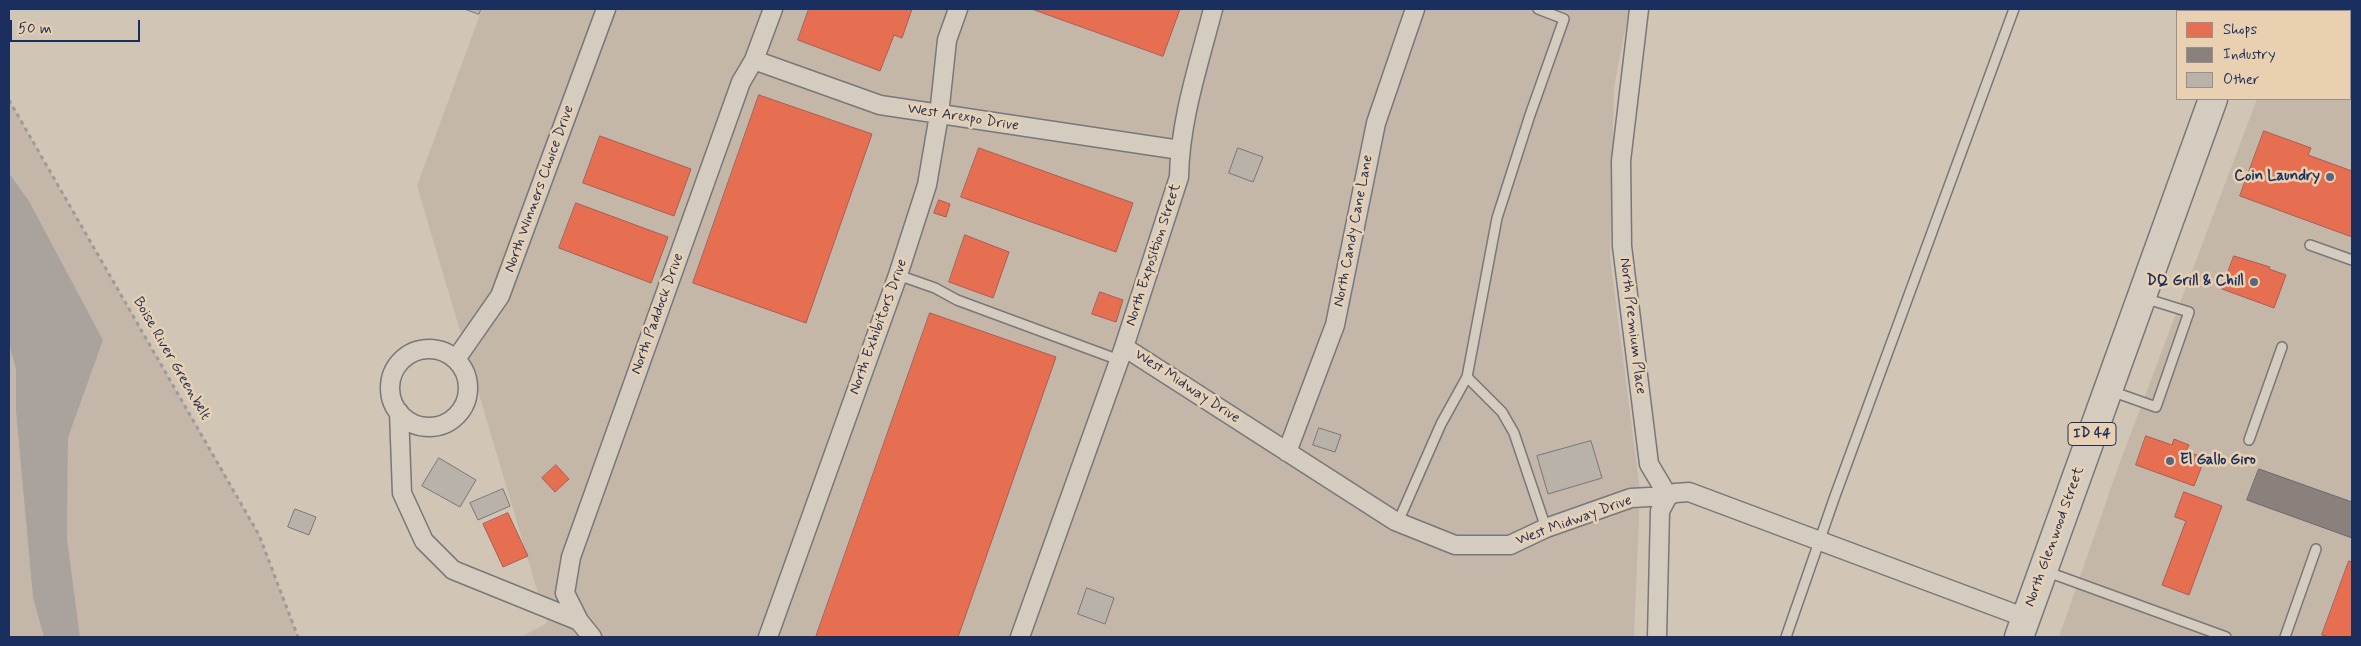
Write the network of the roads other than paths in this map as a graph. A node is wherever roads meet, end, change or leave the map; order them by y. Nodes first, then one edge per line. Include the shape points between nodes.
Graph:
1 (606, 9) edge
2 (773, 9) edge
3 (958, 9) edge
4 (1213, 9) edge
5 (1415, 9) edge
6 (1538, 9) edge
7 (1639, 9) edge
8 (2014, 9) edge
9 (754, 60) junction
10 (2213, 100) edge
11 (939, 115) junction
12 (1180, 150) junction
13 (2310, 245) dead end
14 (2352, 260) edge
15 (898, 275) junction
16 (2142, 297) junction
17 (2282, 347) dead end
18 (1121, 353) junction
19 (456, 359) junction
20 (1467, 377) junction
21 (2108, 390) junction
22 (399, 412) junction
23 (2250, 440) dead end
24 (1287, 452) junction
25 (1668, 496) junction
26 (1398, 522) junction
27 (1546, 528) junction
28 (1819, 540) junction
29 (2316, 549) dead end
30 (2043, 570) junction
31 (579, 621) junction
32 (2022, 627) edge
33 (592, 637) edge
34 (768, 637) edge
35 (1020, 637) edge
36 (1657, 637) edge
37 (1786, 637) edge
38 (2226, 637) edge
39 (2285, 637) edge

1 - 19 street, North Winners Choice Drive via 500,296
2 - 9 street, North Paddock Drive
3 - 11 street, North Exhibitors Drive via 947,40
4 - 12 street, North Exposition Street
5 - 24 street, North Candy Cane Lane via 1376,123 1335,325
6 - 20 lane via 1564,18 1497,218
7 - 25 street, North Premium Place via 1621,161 1622,246 1649,464
8 - 28 lane
9 - 11 street, West Arexpo Drive via 880,105
9 - 31 street, North Paddock Drive via 741,82 571,557 565,593
10 - 16 main road, North Glenwood Street / ID 44
11 - 12 street, West Arexpo Drive
11 - 15 street, North Exhibitors Drive via 927,184
12 - 18 street, North Exposition Street via 1180,177
13 - 14 lane
15 - 18 lane via 957,300
15 - 34 street, North Exhibitors Drive
16 - 21 main road, North Glenwood Street / ID 44
16 - 21 lane via 2190,312 2156,407
17 - 23 lane
18 - 24 street, West Midway Drive
18 - 35 street, North Exposition Street
19 - 22 street via 445,352 419,350 398,364 390,388 392,401
19 - 22 street via 464,369 468,394 456,416 433,427 414,423
20 - 26 lane
20 - 27 lane via 1502,412 1514,432
21 - 30 main road, North Glenwood Street / ID 44
22 - 31 street via 402,492 424,542 453,570
24 - 26 street, West Midway Drive
25 - 27 street, West Midway Drive via 1631,498
25 - 28 street, West Midway Drive via 1689,492
25 - 36 street via 1660,511
26 - 27 street, West Midway Drive via 1454,545 1510,545
28 - 32 street, West Midway Drive
28 - 37 lane
29 - 39 lane
30 - 32 main road, North Glenwood Street / ID 44
30 - 38 lane
31 - 33 street, North Paddock Drive

